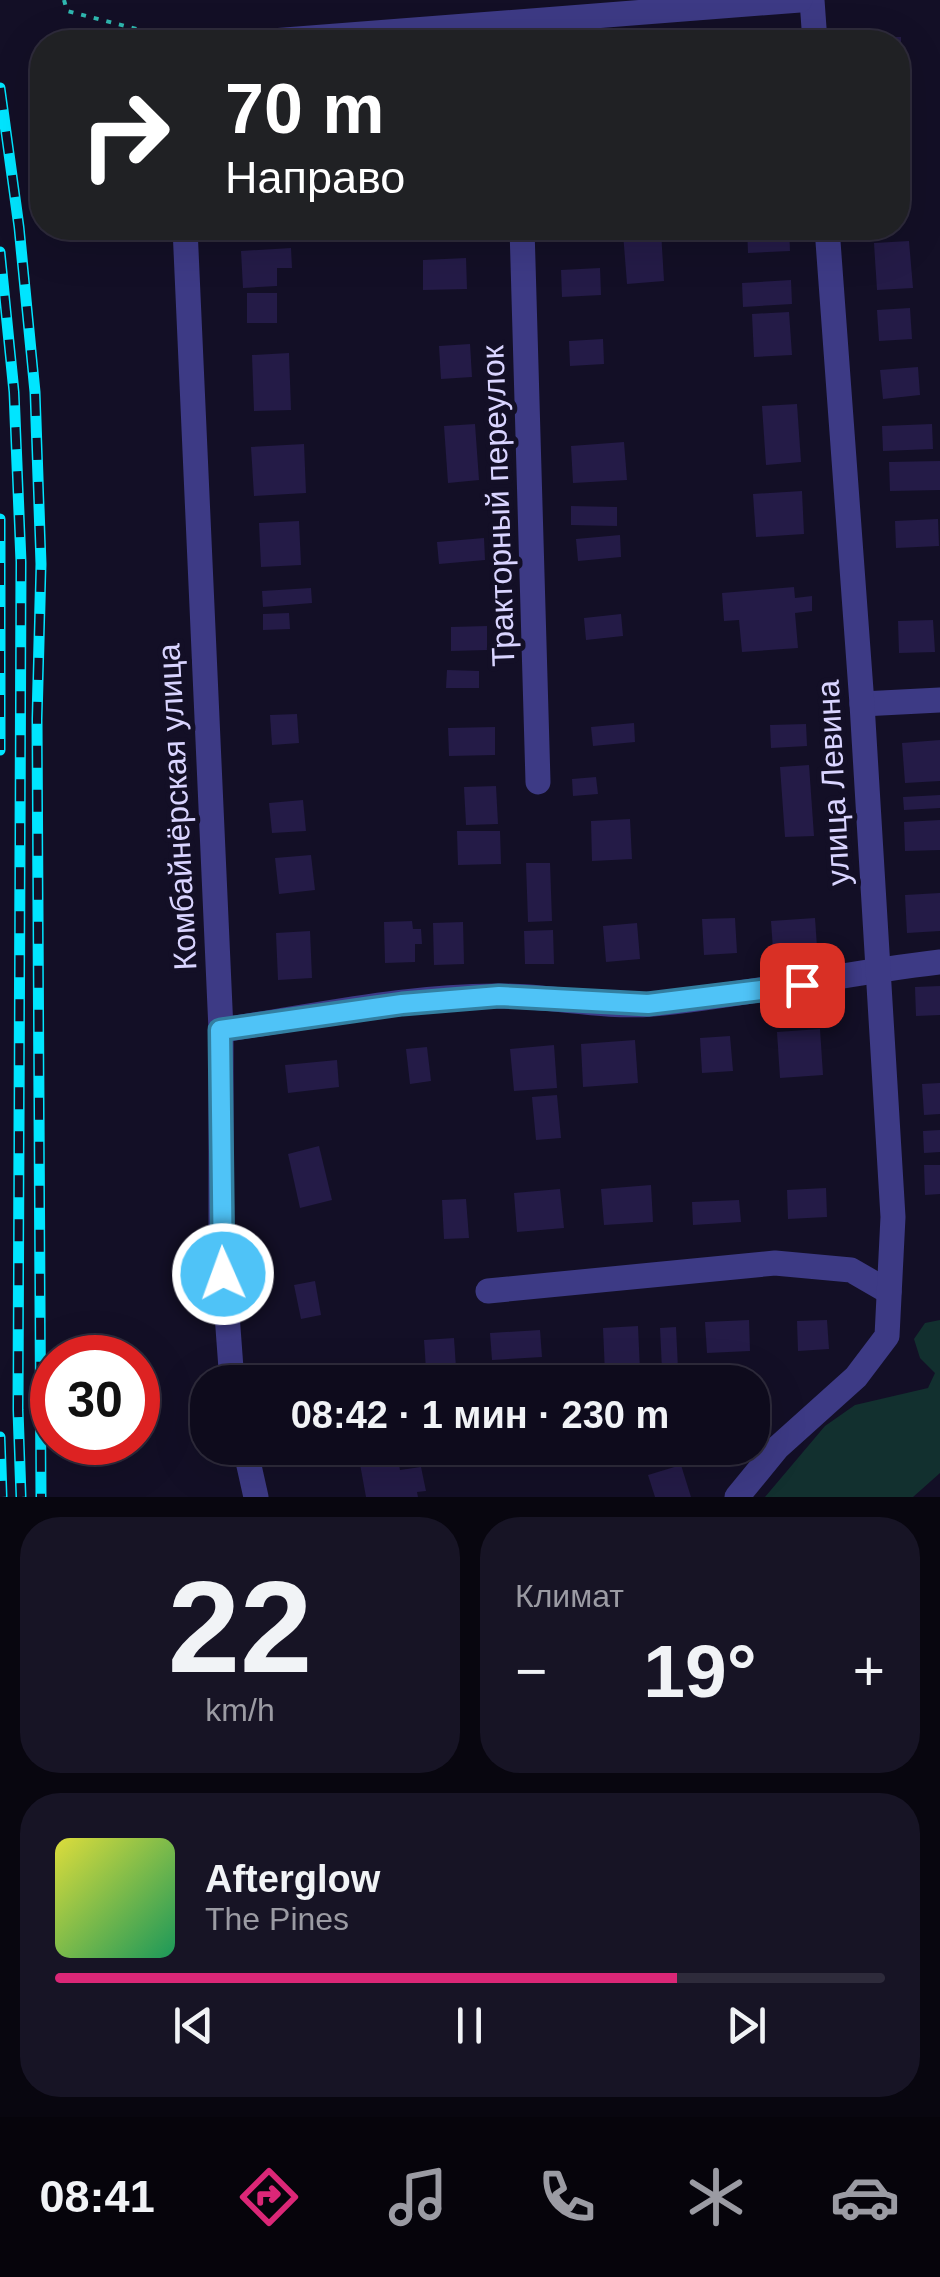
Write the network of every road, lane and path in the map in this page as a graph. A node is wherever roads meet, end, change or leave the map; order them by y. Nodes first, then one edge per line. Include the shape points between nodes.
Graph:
1 (64, 0) edge
2 (800, 0) edge
3 (812, 0) edge
4 (139, 30) edge
5 (414, 30) edge
6 (814, 30) edge
7 (186, 240) edge
8 (522, 240) edge
9 (828, 240) edge
10 (940, 700) edge
11 (862, 704) junction
12 (538, 782) dead end
13 (940, 962) edge
14 (876, 970) junction
15 (220, 1030) junction
16 (488, 1291) dead end
17 (889, 1292) junction
18 (231, 1365) edge
19 (249, 1465) edge
20 (256, 1497) edge
21 (737, 1497) edge

1 - 4 path via 68,12
2 - 5 street
3 - 6 street
7 - 15 street, Комбайнёрская улица
8 - 12 street, Тракторный переулок
9 - 11 street, улица Левина
10 - 11 street
11 - 14 street, улица Левина
13 - 14 street
14 - 15 street via 648,1004 499,996
14 - 17 street, улица Левина via 893,1218
15 - 18 street, Комбайнёрская улица via 221,1234
16 - 17 street via 775,1263 851,1270
17 - 21 street, улица Левина via 887,1336 856,1377 777,1448
19 - 20 street

